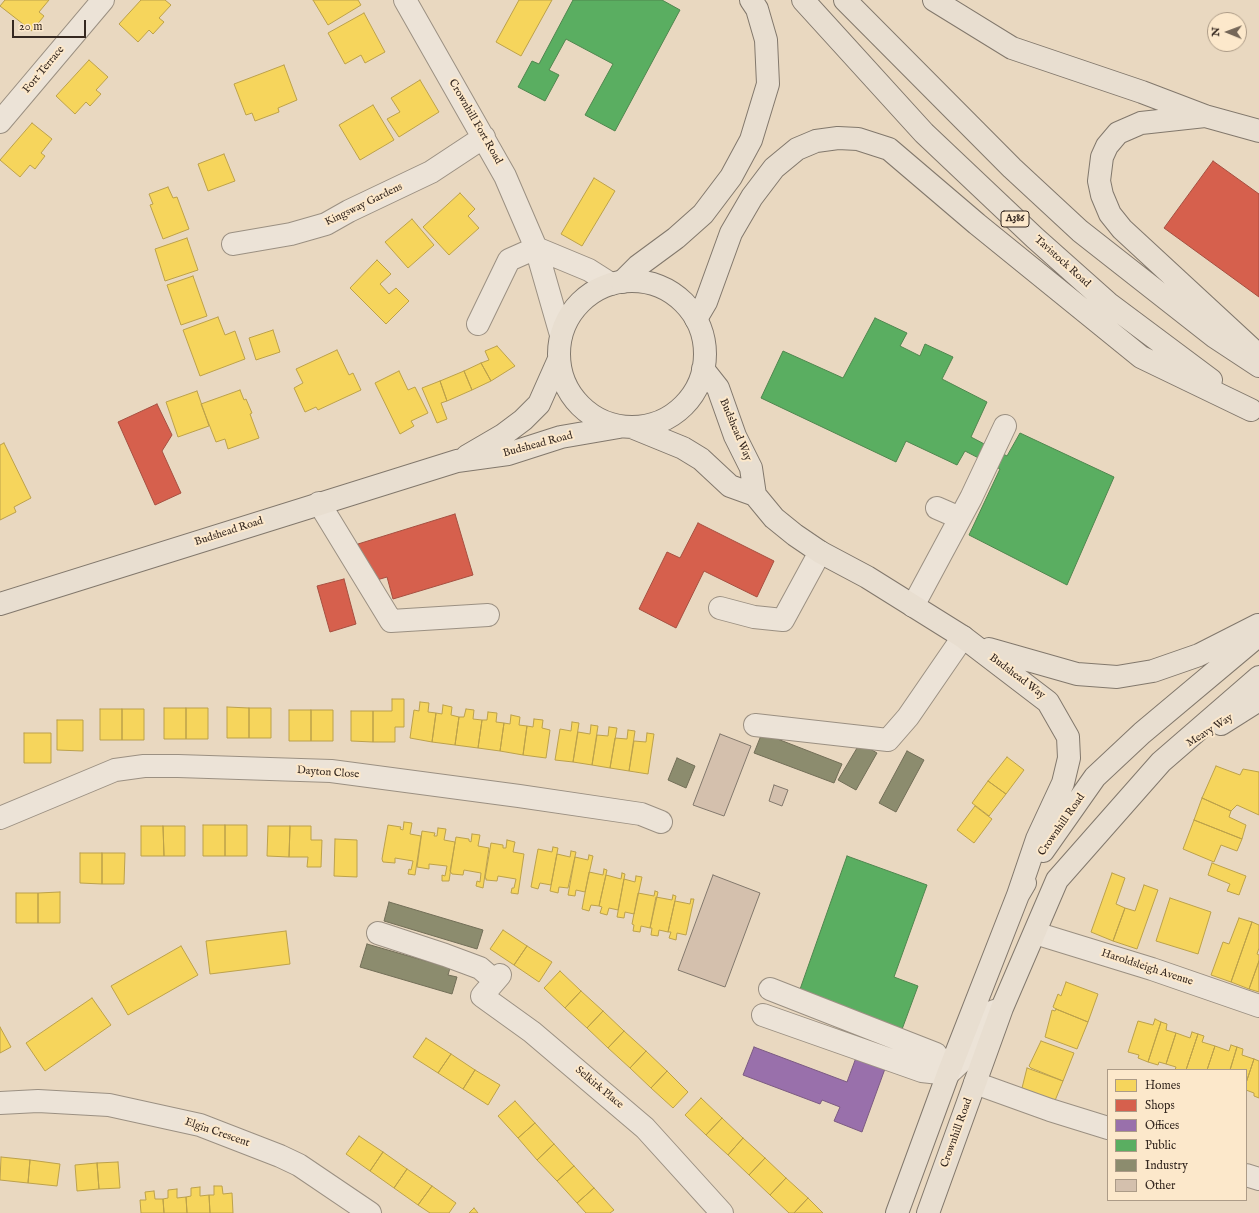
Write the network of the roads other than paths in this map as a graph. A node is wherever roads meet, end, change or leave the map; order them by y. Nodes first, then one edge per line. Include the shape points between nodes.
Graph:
1 (103, 0) edge
2 (405, 0) edge
3 (751, 0) edge
4 (803, 0) edge
5 (845, 0) edge
6 (934, 0) edge
7 (1205, 116) junction
8 (0, 122) edge
9 (1259, 130) edge
10 (484, 137) junction
11 (232, 244) dead end
12 (536, 248) junction
13 (616, 283) junction
14 (696, 319) junction
15 (478, 324) dead end
16 (561, 335) junction
17 (1259, 356) edge
18 (559, 359) junction
19 (1259, 366) edge
20 (703, 369) junction
21 (1255, 412) edge
22 (1005, 426) dead end
23 (626, 427) junction
24 (458, 461) junction
25 (755, 495) junction
26 (319, 503) junction
27 (937, 508) dead end
28 (960, 518) junction
29 (820, 552) junction
30 (0, 604) edge
31 (913, 606) junction
32 (720, 608) dead end
33 (488, 615) dead end
34 (1259, 625) edge
35 (1259, 635) edge
36 (968, 640) junction
37 (1259, 677) edge
38 (1259, 700) edge
39 (755, 725) dead end
40 (1161, 762) junction
41 (0, 818) edge
42 (661, 822) dead end
43 (1018, 895) junction
44 (1035, 933) junction
45 (378, 934) dead end
46 (770, 989) dead end
47 (1259, 1006) edge
48 (1002, 1008) junction
49 (763, 1015) dead end
50 (948, 1074) junction
51 (975, 1083) junction
52 (0, 1103) edge
53 (1107, 1128) edge
54 (1247, 1175) edge
55 (1259, 1179) edge
56 (370, 1213) edge
57 (722, 1213) edge
58 (897, 1213) edge
59 (928, 1213) edge

1 - 8 street, Fort Terrace
2 - 10 street, Crownhill Fort Road
3 - 13 main road via 757,9 766,40 768,84 751,140 731,177 702,214 676,238
4 - 21 main road, Tavistock Road / A386 via 924,132 1035,238 1108,303
5 - 19 main road via 1012,168 1080,231 1215,336
6 - 7 main road via 1012,48
7 - 9 main road
7 - 17 main road via 1141,123 1118,133 1102,157 1099,182 1110,214 1122,229
10 - 11 street, Kingsway Gardens via 430,172 326,224 291,234
10 - 12 street, Crownhill Fort Road via 505,176
12 - 13 street
12 - 15 street via 510,260
12 - 16 street, Crownhill Fort Road
13 - 14 main road via 644,282 665,289 682,302
13 - 16 main road via 589,295 571,313
14 - 20 main road, Budshead Road via 704,343
14 - 21 main road via 706,302 731,233 774,168 797,149 816,141 858,139 889,149 1141,357
16 - 18 main road
18 - 23 main road via 564,383 577,403 596,418
18 - 24 main road, Budshead Road via 539,404 503,435
20 - 23 main road, Budshead Road via 694,392 679,410 658,423
20 - 25 main road, Budshead Way via 718,388 735,436 751,468
22 - 28 street
23 - 24 main road, Budshead Road via 561,437 508,454
23 - 25 main road via 683,448 701,459 730,486
24 - 26 main road, Budshead Road
25 - 29 main road, Budshead Way via 774,518
26 - 30 main road, Budshead Road
26 - 33 street via 391,621
27 - 28 street
28 - 31 street
29 - 31 main road, Budshead Way
29 - 32 street via 783,620 754,617
31 - 36 main road, Budshead Way
34 - 36 main road, Budshead Way via 1199,655 1152,671 1117,677 1077,674
35 - 43 main road, Crownhill Road via 1142,733 1095,778 1046,846
36 - 39 street via 888,740
36 - 43 main road, Budshead Way via 1048,702 1068,737 1069,758 1064,783 1037,839
37 - 40 main road, Crownhill Road
38 - 40 main road, Meavy Way
40 - 44 main road, Crownhill Road via 1057,880
41 - 42 street, Dayton Close via 115,770 164,766 330,771 633,813
43 - 50 main road, Crownhill Road
44 - 47 street, Haroldsleigh Avenue
44 - 48 main road, Crownhill Road
45 - 57 street, Selkirk Place via 445,955 480,968 498,978 482,996 532,1032 645,1128
46 - 50 street via 936,1054
48 - 50 street, Crownhill Road via 989,1013 975,1049
48 - 51 main road, Crownhill Road
49 - 50 street via 922,1071
50 - 58 main road, Crownhill Road
51 - 53 street
51 - 59 main road, Crownhill Road
52 - 56 street, Elgin Crescent via 38,1101 109,1105 200,1125 299,1165
54 - 55 street

